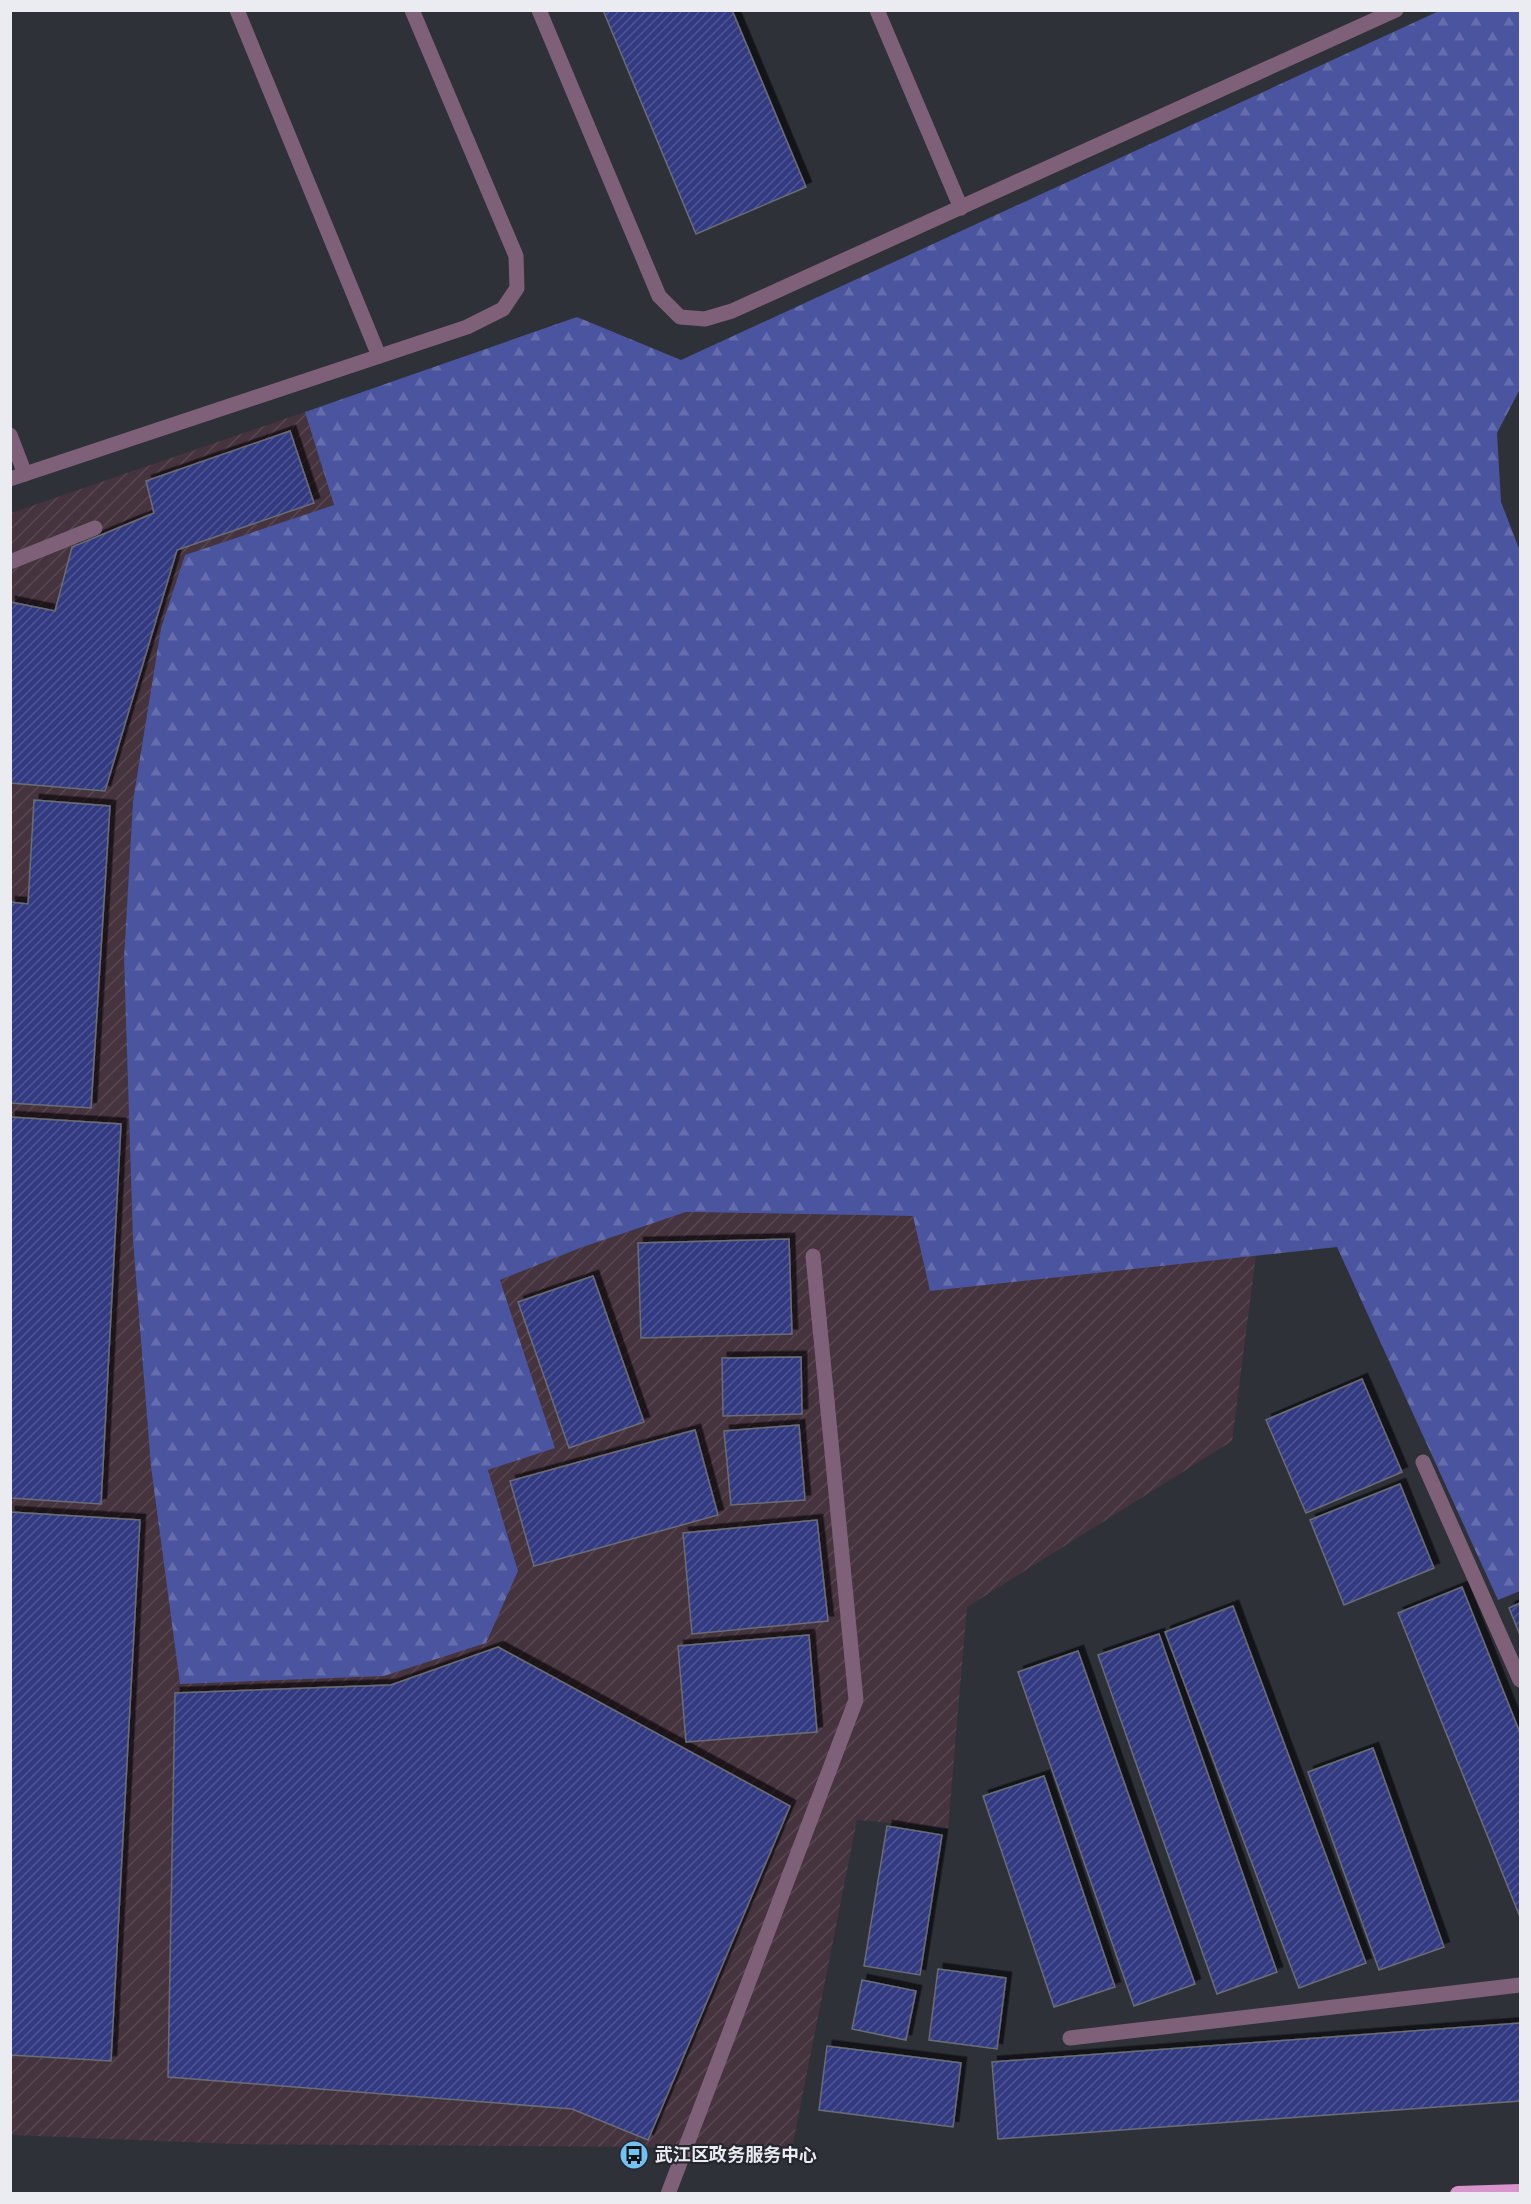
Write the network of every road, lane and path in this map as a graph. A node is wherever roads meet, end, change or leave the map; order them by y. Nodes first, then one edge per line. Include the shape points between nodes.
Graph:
1 (237, 10) edge
2 (412, 10) edge
3 (539, 10) edge
4 (877, 10) edge
5 (1396, 10) edge
6 (961, 208) junction
7 (379, 356) junction
8 (10, 435) edge
9 (18, 477) edge
10 (95, 528) dead end
11 (10, 562) edge
12 (813, 1256) dead end
13 (1424, 1462) dead end
14 (1521, 1680) edge
15 (1521, 1985) edge
16 (1070, 2038) dead end
17 (1521, 2192) edge
18 (668, 2193) edge
19 (1458, 2193) edge

1 - 7 street
2 - 7 street via 516,256 517,288 502,309 467,327
3 - 6 street via 659,296 680,318 705,319 732,311
4 - 6 street
5 - 6 street
7 - 9 street
8 - 9 street
10 - 11 street
12 - 18 street via 856,1700
13 - 14 street
15 - 16 street
17 - 19 highway

